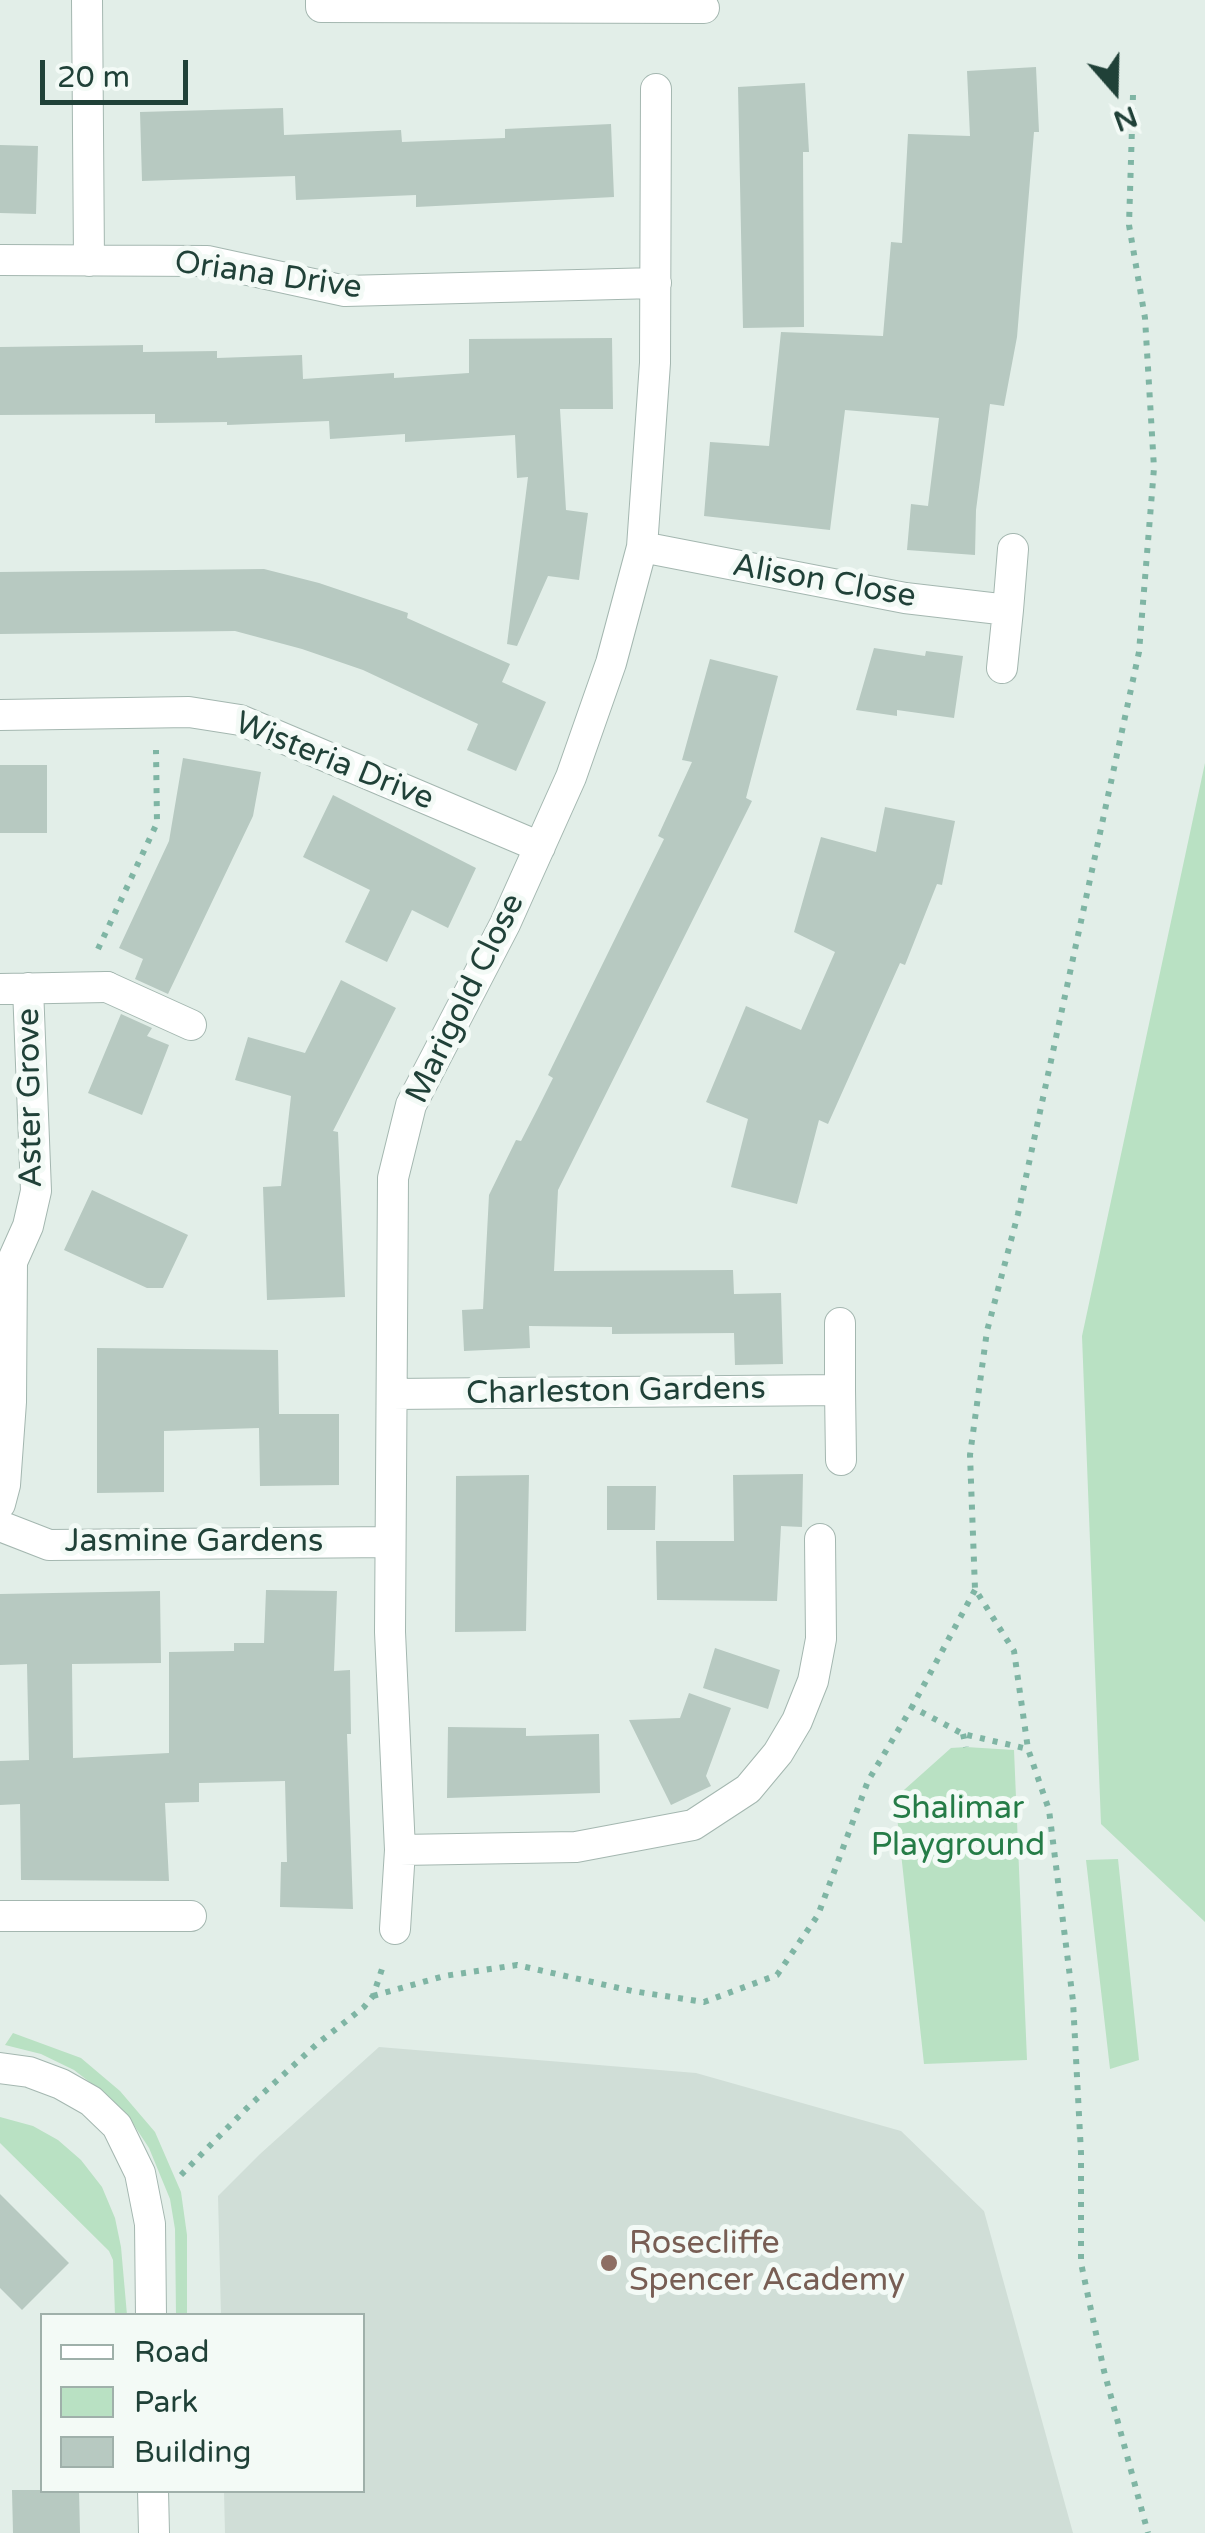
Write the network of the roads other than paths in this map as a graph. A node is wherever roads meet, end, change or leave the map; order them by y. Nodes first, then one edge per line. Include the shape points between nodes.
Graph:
1 (87, 0) edge
2 (322, 0) edge
3 (704, 8) dead end
4 (656, 88) dead end
5 (0, 260) edge
6 (90, 261) junction
7 (656, 283) junction
8 (642, 547) junction
9 (1013, 549) dead end
10 (1008, 610) junction
11 (1002, 668) dead end
12 (0, 715) edge
13 (540, 847) junction
14 (14, 988) edge
15 (191, 1026) dead end
16 (840, 1323) dead end
17 (840, 1390) junction
18 (392, 1394) junction
19 (841, 1460) dead end
20 (0, 1504) edge
21 (0, 1526) edge
22 (820, 1539) dead end
23 (390, 1542) junction
24 (400, 1850) junction
25 (0, 1916) edge
26 (191, 1916) dead end
27 (396, 1929) road end
28 (0, 2068) edge
29 (151, 2313) edge
30 (153, 2493) edge
31 (154, 2533) edge

1 - 6 street
2 - 3 street via 321,7
4 - 7 street, Marigold Close
5 - 6 street, Oriana Drive
6 - 7 street, Oriana Drive via 207,261 345,291
7 - 8 street, Marigold Close
8 - 10 street, Alison Close via 905,598
8 - 13 street, Marigold Close via 611,662
9 - 10 street
10 - 11 street
12 - 13 street, Wisteria Drive via 189,712 240,720
13 - 18 street, Marigold Close via 411,1105 393,1178
14 - 15 street, Aster Grove via 106,987
14 - 20 street, Aster Grove via 36,1191 12,1262
16 - 17 street
17 - 18 street, Charleston Gardens
17 - 19 street
18 - 23 street, Marigold Close
21 - 23 street, Jasmine Gardens via 50,1544
22 - 24 street via 821,1639 813,1680 778,1753 748,1789 693,1825 576,1847
23 - 24 street, Marigold Close
24 - 27 street, Marigold Close
25 - 26 street
28 - 29 street via 61,2084 117,2126 140,2174 150,2224
30 - 31 street

